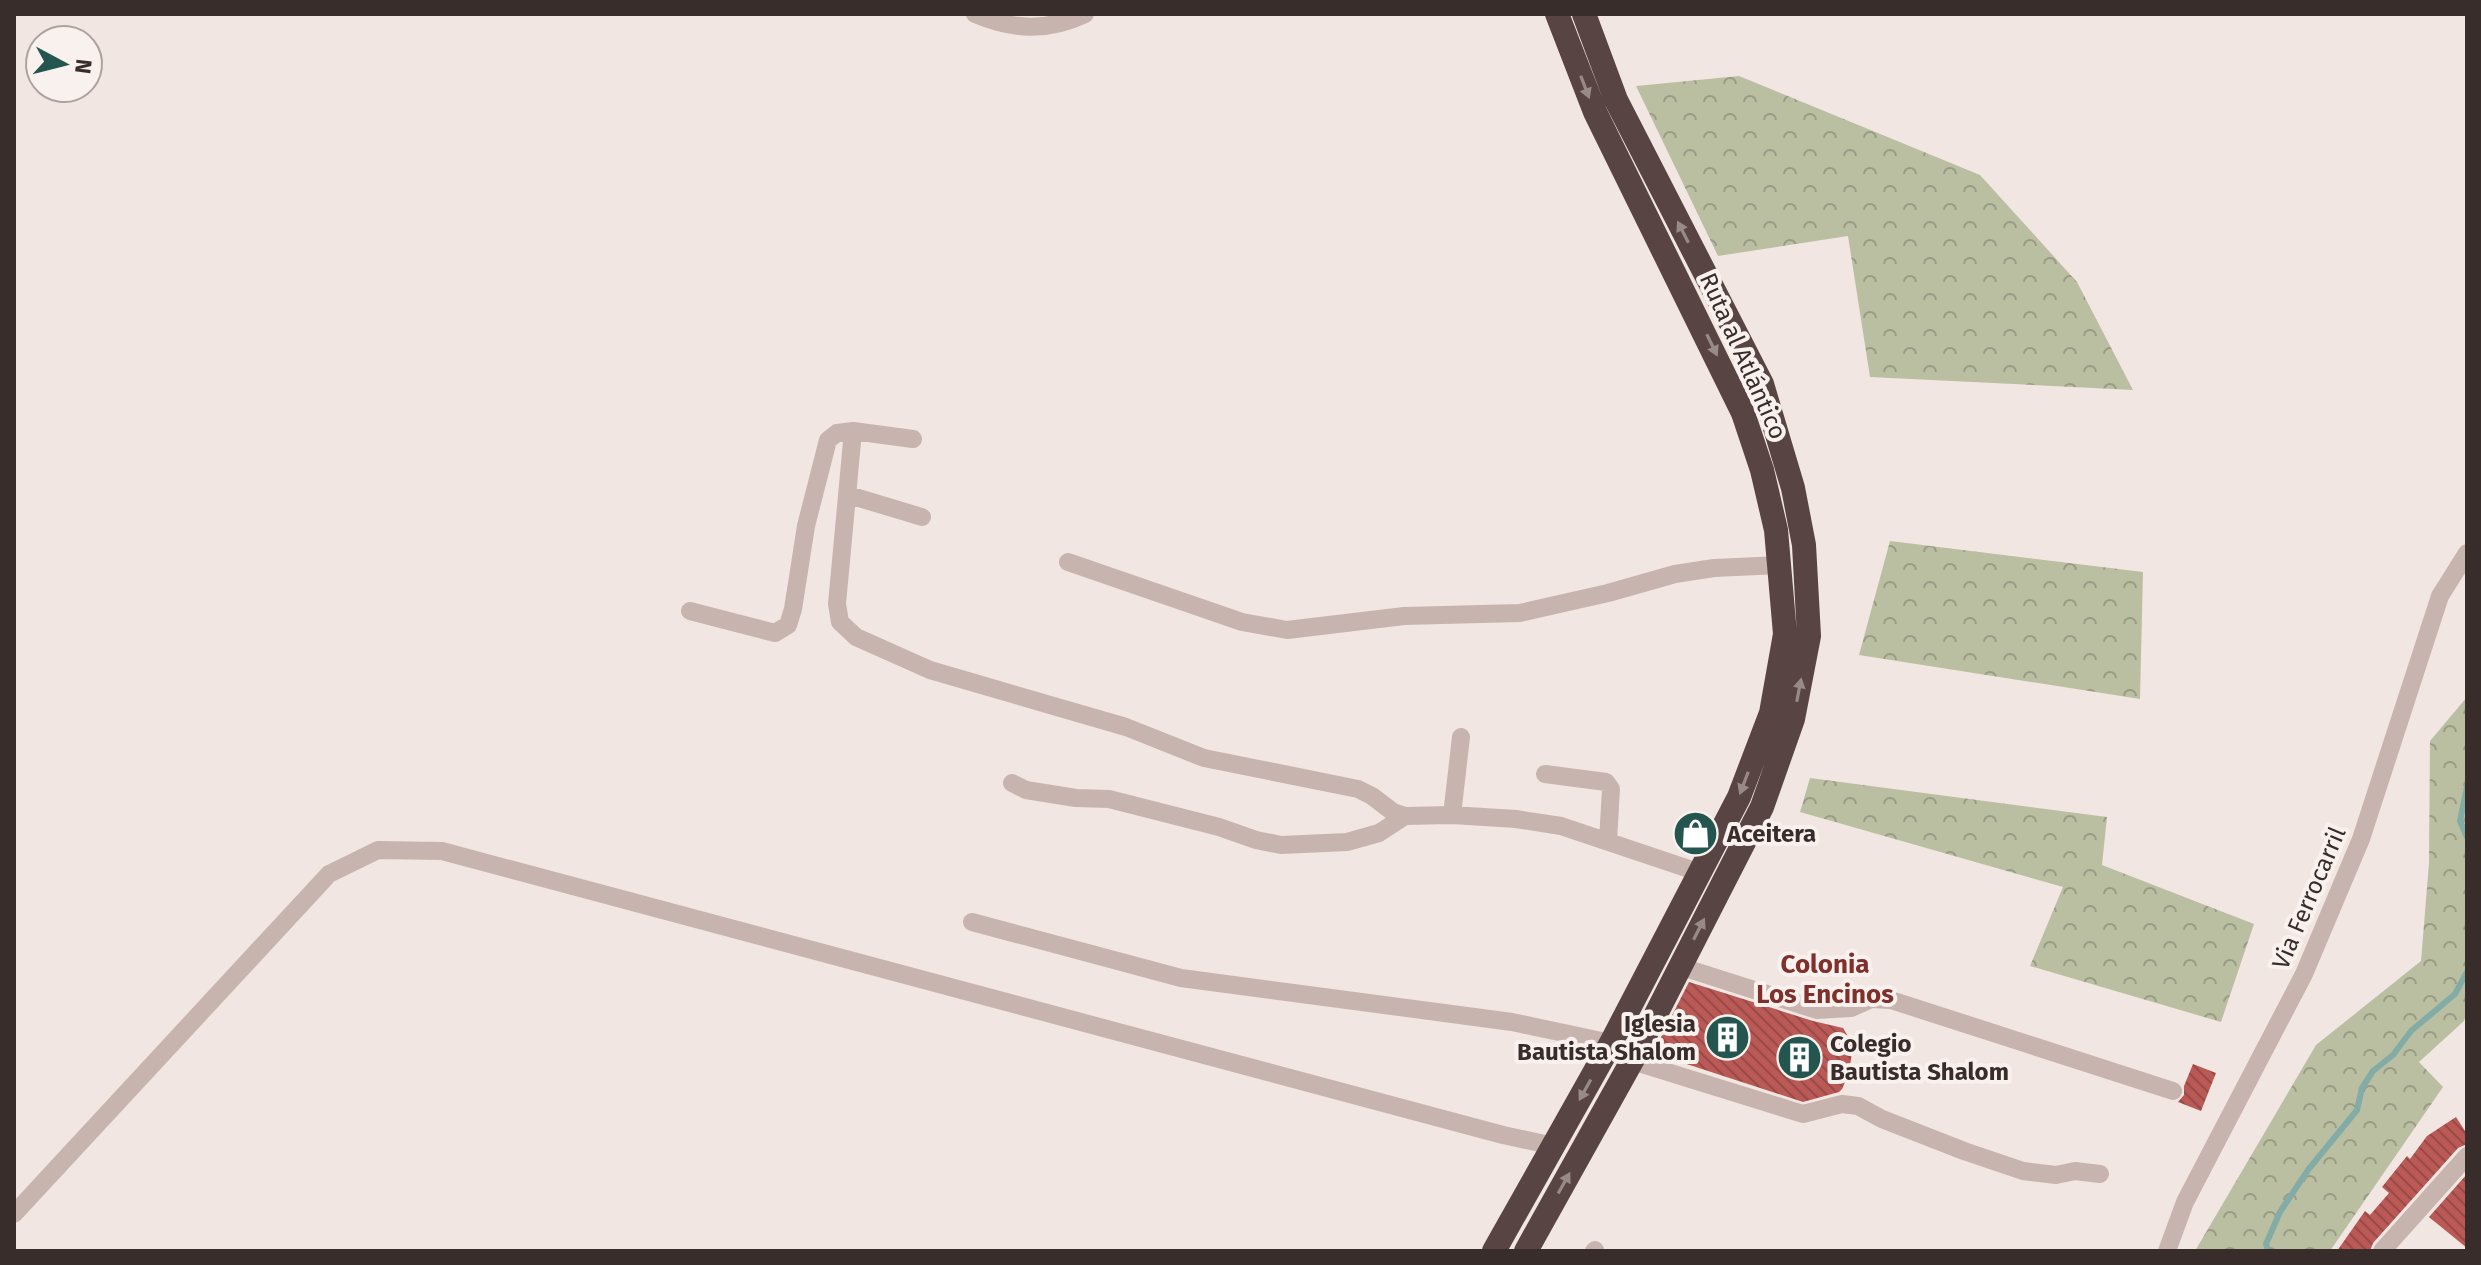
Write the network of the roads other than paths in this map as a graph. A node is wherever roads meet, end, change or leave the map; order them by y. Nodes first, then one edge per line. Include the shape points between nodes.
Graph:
1 (975, 14) edge
2 (1085, 14) edge
3 (1557, 14) edge
4 (1584, 14) edge
5 (853, 431) junction
6 (913, 439) dead end
7 (849, 495) junction
8 (922, 517) dead end
9 (2467, 553) edge
10 (1068, 562) dead end
11 (1780, 565) junction
12 (690, 611) dead end
13 (1461, 737) dead end
14 (1545, 774) dead end
15 (1012, 783) dead end
16 (1452, 815) junction
17 (1405, 816) junction
18 (1608, 841) junction
19 (1698, 872) junction
20 (972, 922) dead end
21 (1679, 966) junction
22 (1611, 1043) junction
23 (1632, 1061) junction
24 (2173, 1091) dead end
25 (1554, 1146) junction
26 (2467, 1156) edge
27 (2100, 1174) dead end
28 (14, 1214) edge
29 (1494, 1251) edge
30 (1526, 1251) edge
31 (2167, 1251) edge
32 (2382, 1251) edge

1 - 2 street via 1021,28 1045,27
3 -> 11 highway, Ruta al Atlántico via 1595,112 1743,413 1773,515
21 -> 4 highway, Ruta al Atlántico via 1762,807 1793,719 1809,636 1804,545 1762,384 1616,100
5 - 6 street
5 - 7 street
5 - 12 street via 828,440 788,625 775,633
7 - 8 street
7 - 17 street via 837,604 840,622 856,637 930,670 1126,727 1204,758 1358,789
9 - 31 street, Via Ferrocarril via 2440,596 2361,839 2304,974 2185,1202
10 - 11 street via 1242,622 1287,630 1404,616 1520,613 1675,574
11 -> 19 highway, Ruta al Atlántico via 1785,634 1771,713 1739,797
13 - 16 street
14 - 18 street via 1606,782 1611,789
15 - 17 street via 1038,792 1109,799 1281,845 1347,842 1379,833
16 - 17 street
16 - 18 street via 1561,826
18 - 19 street
19 - 22 highway, Ruta al Atlántico
20 - 22 street via 1181,978 1512,1022
21 - 23 highway, Ruta al Atlántico
21 - 24 street via 1817,1010 1891,1000
22 -> 25 highway, Ruta al Atlántico
23 - 27 street via 1803,1114 1842,1104 1858,1106 2023,1171
30 -> 23 highway, Ruta al Atlántico
25 - 28 street via 442,851 378,850 329,874
25 - 29 highway, Ruta al Atlántico
26 - 32 street

